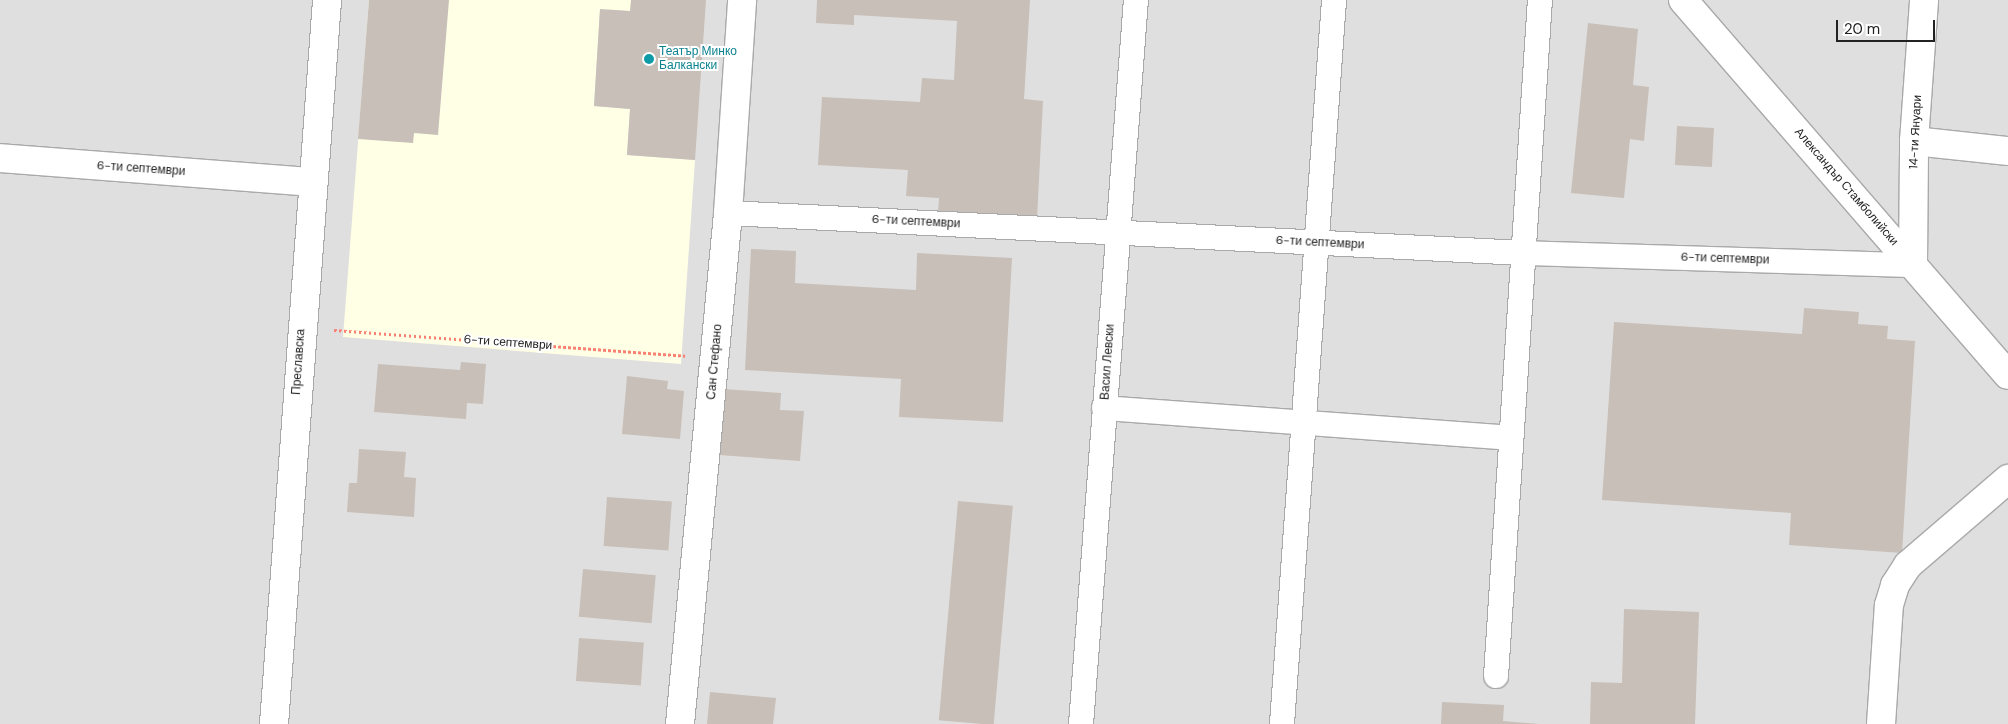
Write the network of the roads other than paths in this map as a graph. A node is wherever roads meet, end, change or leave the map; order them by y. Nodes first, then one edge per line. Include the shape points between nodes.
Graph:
1 (326, 0) edge
2 (742, 0) edge
3 (1136, 0) edge
4 (1334, 0) edge
5 (1540, 0) edge
6 (1683, 0) edge
7 (1924, 0) edge
8 (1914, 141) junction
9 (2008, 151) edge
10 (0, 158) edge
11 (312, 182) junction
12 (728, 213) junction
13 (1118, 232) junction
14 (1317, 243) junction
15 (1523, 253) junction
16 (1913, 265) junction
17 (2008, 374) edge
18 (1104, 408) junction
19 (1304, 423) junction
20 (1511, 438) junction
21 (2008, 479) edge
22 (1496, 676) dead end
23 (274, 724) edge
24 (680, 724) edge
25 (1081, 724) edge
26 (1282, 724) edge
27 (1882, 724) edge

1 - 11 street, Преславска
2 - 12 street, Сан Стефано
3 - 13 street, Васил Левски
4 - 14 street
5 - 15 street
6 - 16 street, Александър Стамболийски
7 - 8 street, 14-ти Януари
8 - 9 street
8 - 16 street, 14-ти Януари
10 - 11 street, 6-ти септември
11 - 23 street, Преславска
12 - 13 street, 6-ти септември
12 - 24 street, Сан Стефано
13 - 14 street, 6-ти септември
13 - 18 street, Васил Левски
14 - 15 street, 6-ти септември
14 - 19 street
15 - 16 street, 6-ти септември
15 - 20 street
16 - 17 street, Александър Стамболийски
18 - 19 street
18 - 25 street, Васил Левски
19 - 20 street
19 - 26 street
20 - 22 street
21 - 27 street via 1908,565 1895,585 1889,604

